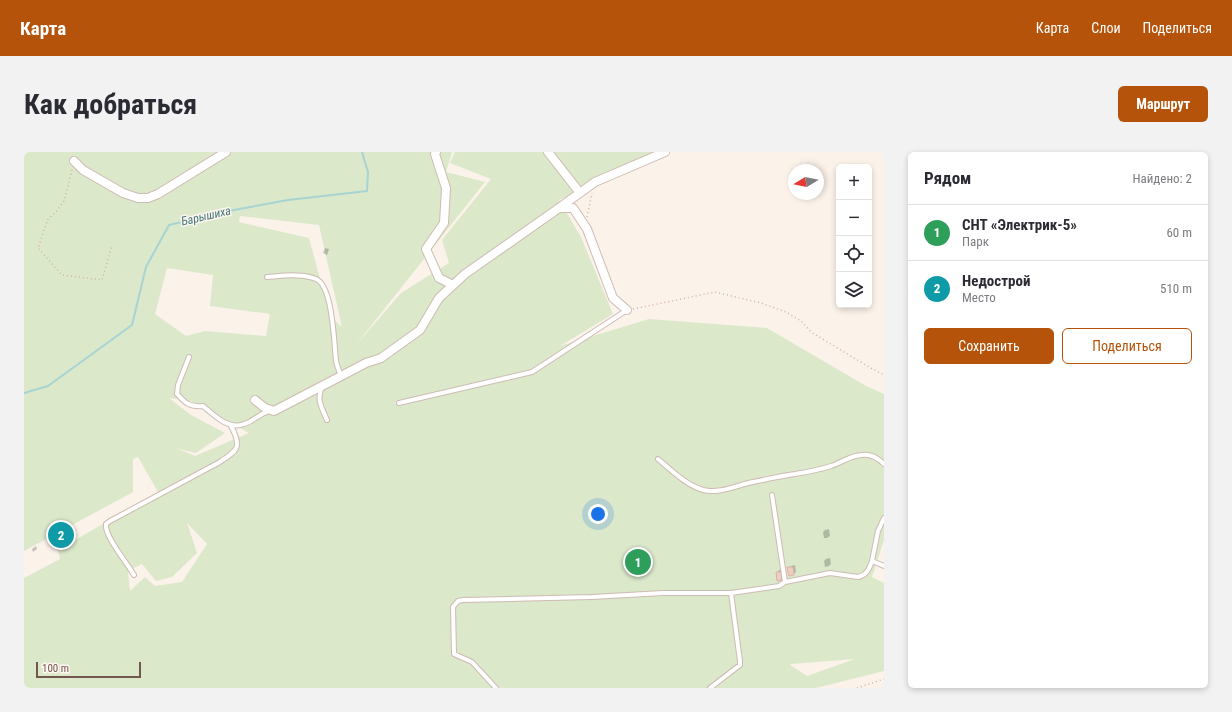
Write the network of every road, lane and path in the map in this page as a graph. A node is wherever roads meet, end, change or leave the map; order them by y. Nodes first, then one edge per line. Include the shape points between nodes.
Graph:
1 (226, 152) edge
2 (548, 152) edge
3 (665, 152) edge
4 (435, 153) edge
5 (74, 161) dead end
6 (70, 180) dead end
7 (595, 182) junction
8 (578, 195) junction
9 (559, 208) junction
10 (573, 208) junction
11 (587, 229) junction
12 (112, 246) dead end
13 (267, 277) dead end
14 (453, 285) junction
15 (627, 310) junction
16 (189, 357) dead end
17 (884, 375) edge
18 (341, 376) junction
19 (322, 386) junction
20 (255, 400) dead end
21 (399, 403) dead end
22 (274, 410) junction
23 (327, 420) dead end
24 (231, 426) junction
25 (658, 459) dead end
26 (884, 464) edge
27 (772, 495) dead end
28 (884, 518) edge
29 (872, 561) junction
30 (884, 566) edge
31 (134, 575) dead end
32 (785, 582) junction
33 (731, 593) junction
34 (884, 679) edge
35 (496, 688) edge
36 (710, 688) edge
37 (857, 688) edge

1 - 5 street via 148,198 122,194 83,170
2 - 8 street
3 - 7 street
4 - 14 street via 446,188 444,223 426,249 439,278
6 - 12 path via 64,201 48,220 38,248 62,275 102,280
7 - 8 street
7 - 11 path via 587,215
8 - 9 street
8 - 10 street
9 - 10 street
9 - 14 street via 464,274
10 - 11 street
11 - 15 street via 613,298
13 - 18 lane via 304,276 318,279 326,289 336,363
14 - 18 street via 439,298 420,330 381,358
15 - 17 path via 715,292 761,303 786,312 811,332
15 - 21 lane via 532,372
16 - 24 lane via 177,394 185,403 194,407 204,406
18 - 19 street
19 - 22 street
19 - 23 lane via 319,400
20 - 22 street
22 - 24 lane via 244,424
24 - 31 lane via 236,434 238,446 233,454 106,524 106,531
25 - 26 lane via 694,486 712,491 820,470 862,454 875,457
27 - 32 lane
28 - 29 lane via 878,531
29 - 30 lane
29 - 32 lane via 863,576 830,573
32 - 33 lane via 779,586
33 - 35 lane via 458,601 453,607 454,654 472,662
33 - 36 lane via 740,665
34 - 37 path

